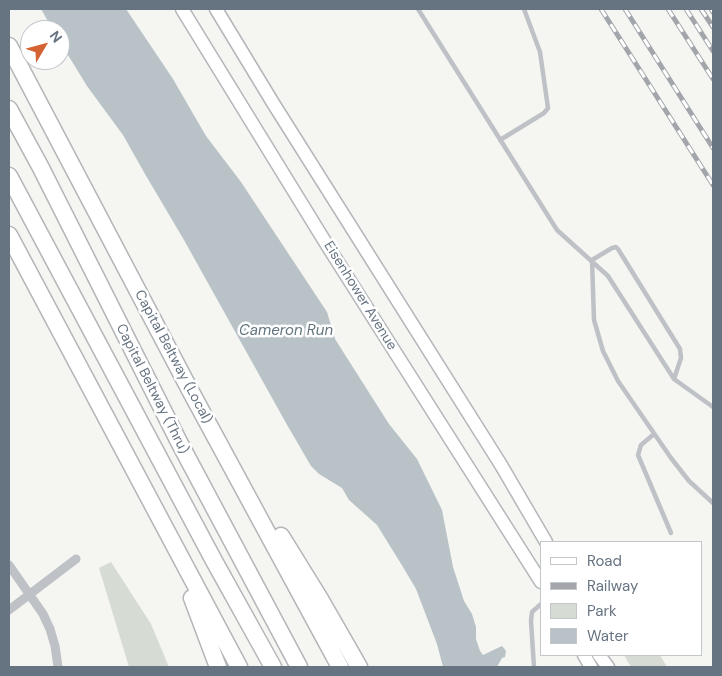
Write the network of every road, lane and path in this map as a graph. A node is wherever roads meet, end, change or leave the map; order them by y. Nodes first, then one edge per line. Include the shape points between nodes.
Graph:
1 (182, 9) edge
2 (216, 9) edge
3 (418, 9) edge
4 (524, 9) edge
5 (9, 46) edge
6 (9, 108) edge
7 (500, 140) junction
8 (9, 176) edge
9 (9, 235) edge
10 (592, 260) junction
11 (674, 379) junction
12 (191, 392) junction
13 (713, 407) edge
14 (654, 434) junction
15 (713, 503) edge
16 (161, 522) junction
17 (671, 533) dead end
18 (545, 541) edge
19 (76, 559) dead end
20 (9, 565) edge
21 (540, 580) edge
22 (30, 594) junction
23 (540, 605) edge
24 (9, 610) edge
25 (600, 656) edge
26 (607, 656) edge
27 (58, 667) edge
28 (218, 667) edge
29 (239, 667) edge
30 (273, 667) edge
31 (299, 667) edge
32 (340, 667) edge
33 (359, 667) edge
34 (534, 667) edge
35 (608, 667) edge
36 (613, 667) edge

1 - 21 main road, Eisenhower Avenue
2 - 18 main road
3 - 7 lane
4 - 7 lane via 540,52 548,108
5 - 12 highway, Capital Beltway (Local)
6 - 31 highway, Capital Beltway (Thru) via 179,442
7 - 10 lane via 557,230
8 - 30 highway, Capital Beltway (Thru)
9 - 16 highway
10 - 11 lane via 608,276
10 - 11 lane via 616,247 680,349 681,358
10 - 14 lane via 594,320 603,351 614,374
11 - 13 lane
12 - 32 highway, Capital Beltway (Local)
12 - 33 highway
14 - 15 lane via 689,481
14 - 17 lane via 641,446 638,455
16 - 28 highway
16 - 29 highway
19 - 22 street
20 - 22 street
22 - 24 street
22 - 27 street via 50,629
23 - 34 lane via 532,612 531,620
25 - 35 main road
26 - 36 main road

